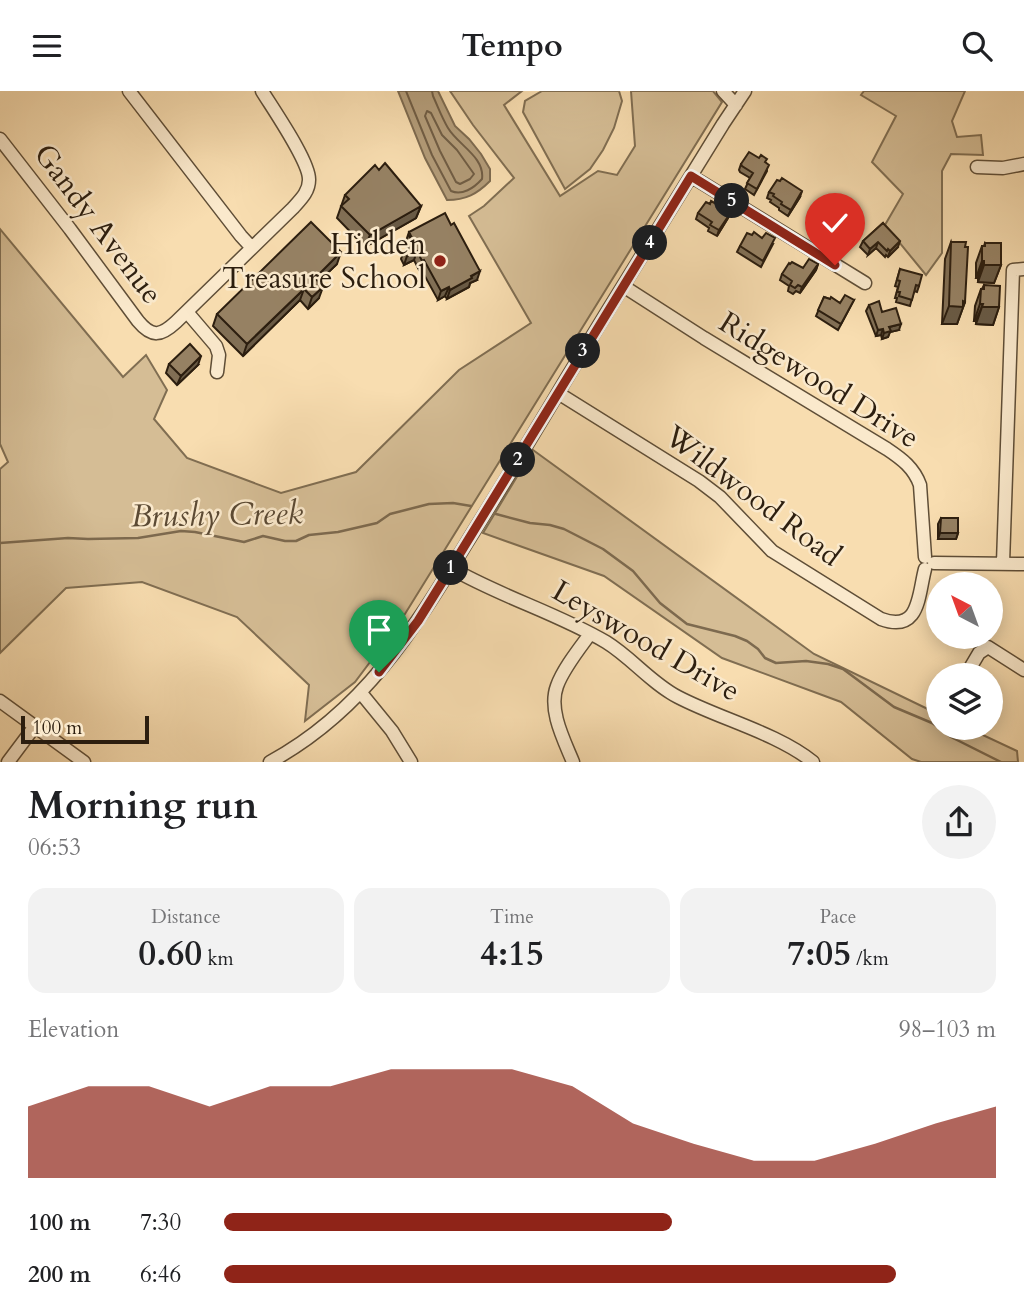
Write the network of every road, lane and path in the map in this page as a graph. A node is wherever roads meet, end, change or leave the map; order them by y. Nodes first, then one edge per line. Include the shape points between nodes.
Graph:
1 (129, 91) edge
2 (262, 91) edge
3 (723, 91) edge
4 (745, 91) edge
5 (736, 105) junction
6 (0, 139) edge
7 (1024, 164) edge
8 (977, 167) dead end
9 (691, 176) junction
10 (252, 248) junction
11 (1024, 269) edge
12 (865, 283) dead end
13 (623, 286) junction
14 (187, 311) junction
15 (217, 372) dead end
16 (558, 393) junction
17 (928, 563) junction
18 (1003, 563) junction
19 (1024, 564) edge
20 (451, 568) junction
21 (590, 634) junction
22 (973, 663) edge
23 (1024, 670) edge
24 (361, 694) junction
25 (0, 701) edge
26 (34, 726) junction
27 (8, 762) edge
28 (85, 762) edge
29 (270, 762) edge
30 (411, 762) edge
31 (573, 762) edge
32 (813, 762) edge

1 - 10 street
2 - 10 street, Gandy Avenue via 306,164 309,178 300,201
3 - 5 street
4 - 5 street
5 - 9 street
6 - 14 street, Gandy Avenue via 146,330 157,334 166,330
7 - 8 street
9 - 12 street
9 - 13 street
10 - 14 street, Gandy Avenue
11 - 18 street via 1013,270
13 - 16 street
13 - 17 street, Ridgewood Drive via 906,463 920,485
14 - 15 street via 216,346
16 - 17 street, Wildwood Road via 699,481 772,551 881,619 899,623 910,618
16 - 20 street
17 - 18 street
18 - 19 street
20 - 21 street, Leyswood Drive
20 - 24 street via 399,647
21 - 31 street via 555,693 556,714
21 - 32 street, Leyswood Drive via 673,694
22 - 23 street via 988,647
24 - 29 street
24 - 30 street
25 - 26 street
26 - 27 street
26 - 28 street

